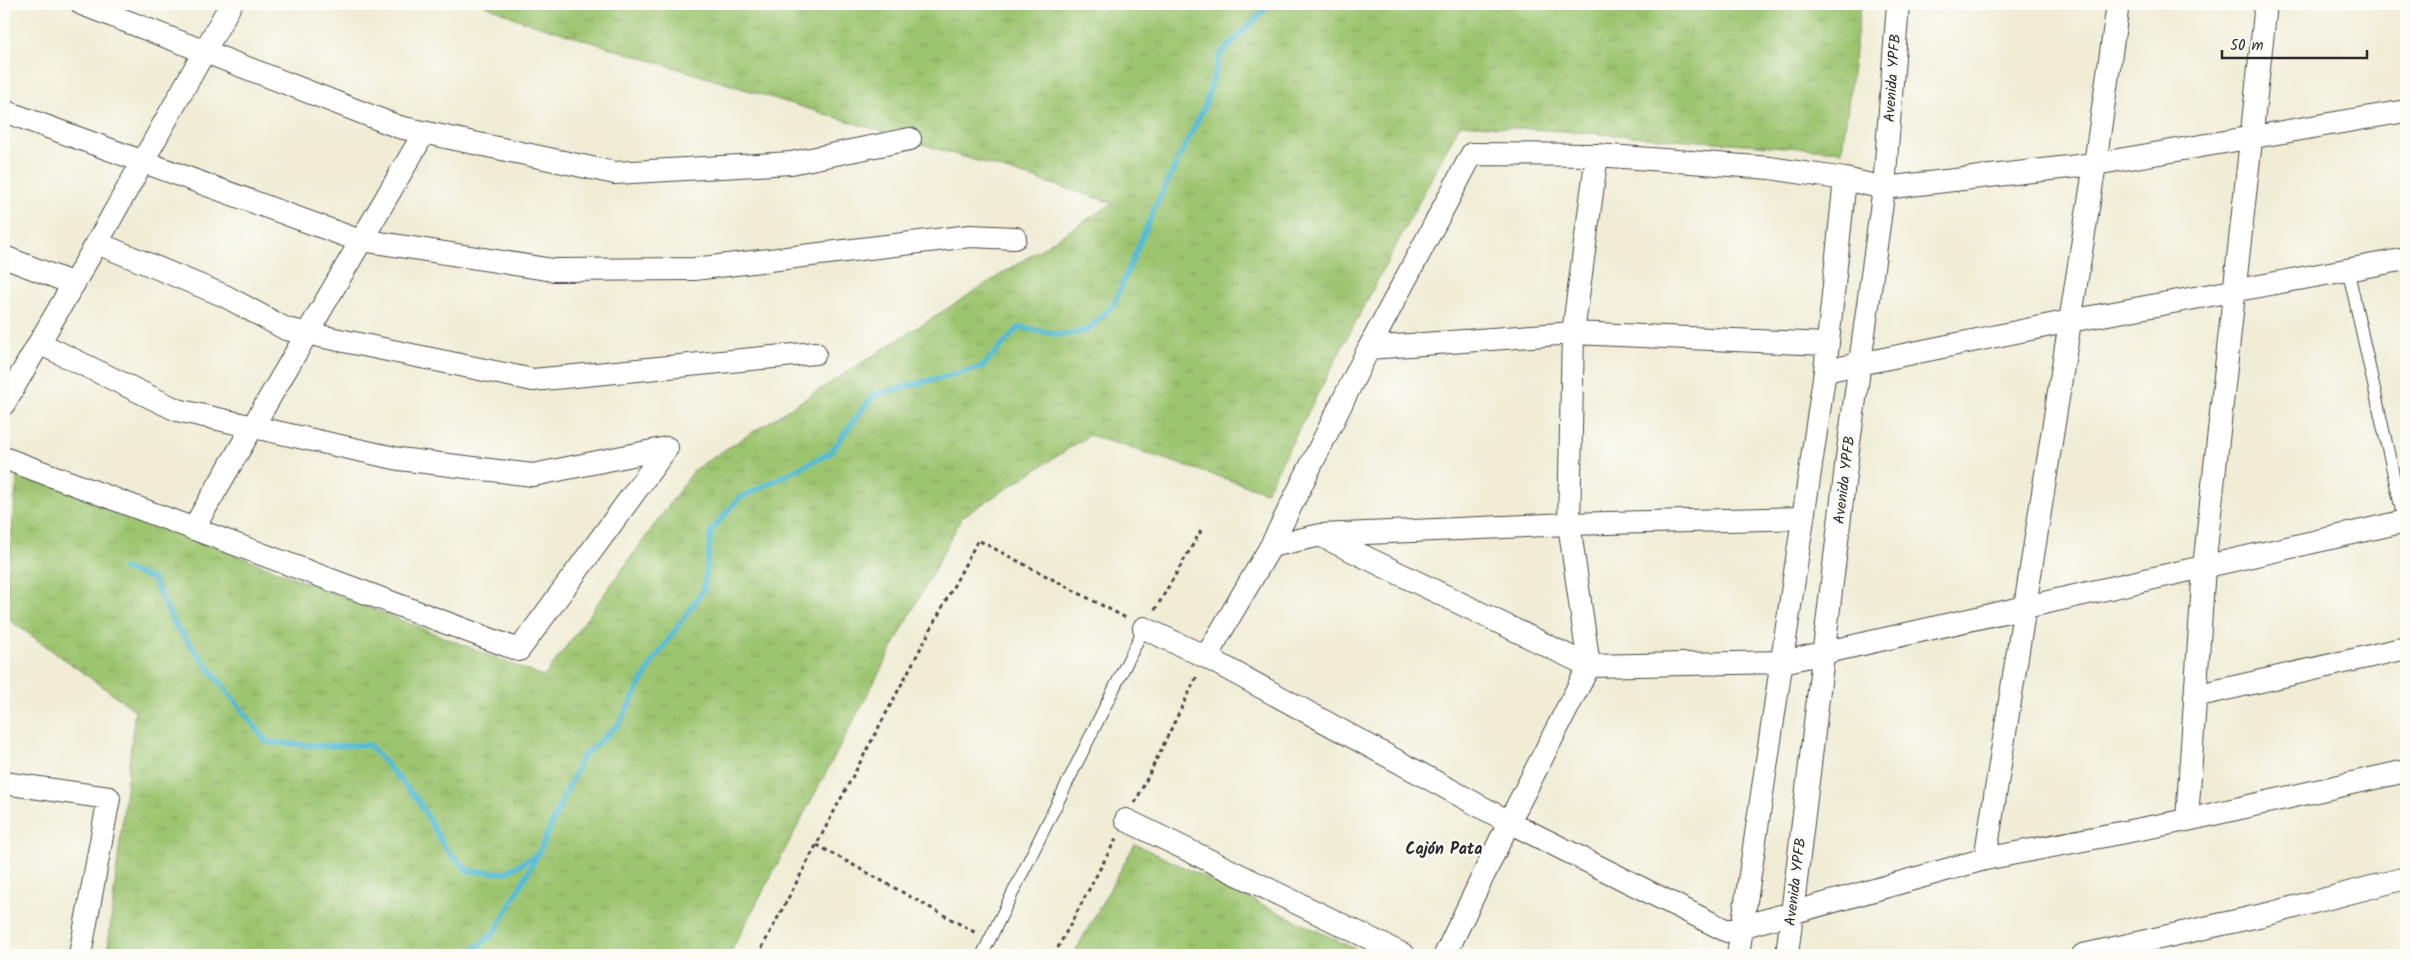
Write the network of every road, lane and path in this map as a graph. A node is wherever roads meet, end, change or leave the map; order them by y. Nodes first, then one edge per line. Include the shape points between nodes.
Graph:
1 (82, 4) edge
2 (231, 4) edge
3 (1898, 4) edge
4 (2118, 4) edge
5 (2266, 4) edge
6 (204, 51) junction
7 (2406, 111) edge
8 (4, 112) edge
9 (424, 133) junction
10 (2252, 137) junction
11 (910, 139) dead end
12 (1597, 155) junction
13 (142, 164) junction
14 (2095, 164) junction
15 (1845, 179) junction
16 (1884, 188) junction
17 (1015, 238) dead end
18 (361, 241) junction
19 (97, 243) junction
20 (4, 257) edge
21 (2406, 259) edge
22 (2348, 270) junction
23 (74, 284) junction
24 (2235, 289) junction
25 (2070, 321) junction
26 (307, 333) junction
27 (1573, 333) junction
28 (39, 343) junction
29 (1827, 344) junction
30 (1369, 348) junction
31 (815, 353) dead end
32 (1861, 364) junction
33 (1824, 371) junction
34 (4, 404) edge
35 (253, 427) junction
36 (4, 458) edge
37 (1803, 518) junction
38 (2405, 521) edge
39 (1568, 524) junction
40 (193, 529) junction
41 (1202, 529) dead end
42 (1321, 535) junction
43 (1270, 546) junction
44 (2204, 566) junction
45 (2026, 607) junction
46 (1144, 628) junction
47 (2406, 648) edge
48 (1824, 653) junction
49 (1206, 657) junction
50 (1783, 662) junction
51 (1589, 666) junction
52 (2195, 696) junction
53 (2406, 770) edge
54 (4, 783) edge
55 (1126, 820) dead end
56 (2187, 820) junction
57 (1509, 822) junction
58 (817, 845) junction
59 (1985, 859) junction
60 (2406, 878) edge
61 (1792, 912) junction
62 (1743, 925) junction
63 (989, 941) junction
64 (2160, 947) edge
65 (80, 955) edge
66 (758, 955) edge
67 (982, 955) edge
68 (1404, 955) edge
69 (1445, 955) edge
70 (1738, 955) edge
71 (1787, 955) edge
72 (2083, 955) edge

1 - 6 street
2 - 6 street
3 - 16 street, Avenida YPFB
4 - 14 street
5 - 10 street
6 - 9 street via 399,128
6 - 13 street
7 - 10 street
8 - 13 street
9 - 11 street via 615,173 791,163
9 - 18 street
10 - 14 street
10 - 24 street
12 - 15 street via 1770,168
12 - 27 street
12 - 30 street via 1472,154
13 - 18 street
13 - 19 street
14 - 16 street
14 - 25 street
15 - 16 street
15 - 29 street
16 - 32 street, Avenida YPFB
17 - 18 street via 970,236 694,269 562,270
18 - 26 street
19 - 23 street
19 - 26 street via 225,296 286,329
20 - 23 street
21 - 22 street
22 - 24 street
22 - 38 lane
23 - 28 street
24 - 25 street
24 - 44 street
25 - 32 street
25 - 45 street
26 - 31 street via 533,380
26 - 35 street
27 - 29 street
27 - 30 street
27 - 39 street
28 - 34 street
28 - 35 street via 177,410
29 - 33 street
30 - 43 street
32 - 33 street
32 - 48 street, Avenida YPFB
33 - 37 street
35 - 40 street
35 - 40 street via 399,460 532,475 667,448 519,650
36 - 40 street
37 - 39 street
37 - 50 street
38 - 44 street
39 - 42 street
39 - 51 street
41 - 46 path
42 - 43 street
42 - 51 street
43 - 49 street
44 - 45 street
44 - 52 street
45 - 48 street
45 - 59 street
46 - 49 street
46 - 58 path via 978,540
46 - 63 lane
47 - 52 street
48 - 50 street
48 - 61 street, Avenida YPFB
49 - 57 street
50 - 51 street
50 - 62 street
51 - 57 street
52 - 56 street
53 - 56 street
54 - 65 street via 109,798
55 - 68 street
56 - 59 street
57 - 62 street via 1727,931
57 - 69 street
58 - 63 path
58 - 66 path
59 - 61 street
60 - 64 street
61 - 62 street
61 - 71 street, Avenida YPFB
62 - 70 street
63 - 67 lane
64 - 72 street

